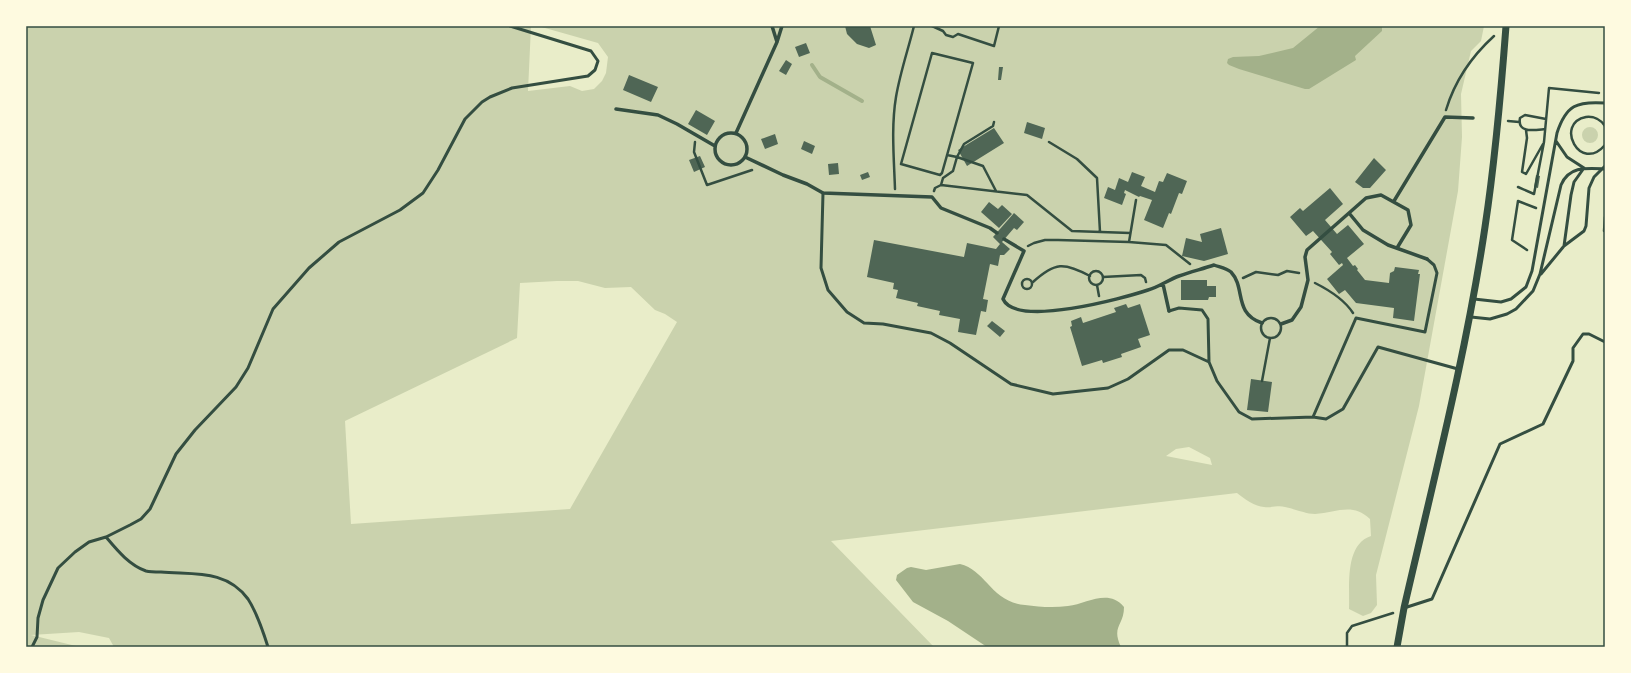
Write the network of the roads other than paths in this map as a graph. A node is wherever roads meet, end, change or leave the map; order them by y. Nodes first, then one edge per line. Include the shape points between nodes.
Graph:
1 (510, 26) edge
2 (772, 26) edge
3 (782, 26) edge
4 (1506, 26) edge
5 (777, 42) junction
6 (1605, 103) edge
7 (616, 109) dead end
8 (1473, 118) dead end
9 (736, 133) junction
10 (1556, 141) junction
11 (715, 146) junction
12 (745, 157) junction
13 (1584, 168) junction
14 (1604, 168) edge
15 (823, 193) junction
16 (1394, 201) junction
17 (1349, 212) junction
18 (997, 233) dead end
19 (1004, 239) dead end
20 (1564, 246) junction
21 (1397, 248) junction
22 (1427, 259) joint
23 (1540, 274) junction
24 (1163, 284) junction
25 (1472, 299) junction
26 (1169, 310) joint
27 (1469, 317) junction
28 (1262, 323) road end
29 (1281, 324) road end
30 (1605, 342) edge
31 (1209, 362) junction
32 (1458, 369) junction
33 (1313, 417) junction
34 (106, 537) junction
35 (1404, 608) junction
36 (32, 647) edge
37 (268, 647) edge
38 (1397, 647) edge

1 - 34 lane via 591,51 598,61 595,70 588,76 512,88 490,97 472,111 464,119 438,170 422,194 400,210 339,242 309,268 277,303 245,374 176,454 150,509 141,519
2 - 5 street
3 - 5 street
4 - 25 street via 1493,166
5 - 9 street
6 - 10 lane via 1581,102 1572,108 1560,123
7 - 11 street via 658,115
8 - 16 street via 1445,117
9 - 11 street via 725,134
9 - 12 street via 744,139 748,148
10 - 13 lane via 1567,157
10 - 25 lane via 1532,271 1526,287 1511,299 1501,302
11 - 12 street via 717,157 726,164 737,164
12 - 15 street
13 - 14 lane
13 - 20 lane via 1574,182
13 - 23 lane via 1570,172 1560,185
14 - 20 lane via 1594,177 1589,188 1584,232
15 - 18 street via 932,197 941,208
15 - 31 lane via 821,268 828,290 847,312 864,323 883,324 931,334 950,343 1011,384 1053,394 1108,388 1128,379 1169,350 1183,350
16 - 17 street via 1381,195 1366,198
16 - 21 street via 1408,210 1411,225
17 - 21 street via 1363,230
17 - 29 street via 1307,250 1305,257 1308,280 1305,295 1296,316
19 - 24 street via 1024,251 1003,299 1020,311 1066,309 1149,290
20 - 23 lane
21 - 22 street
22 - 33 lane via 1434,265 1437,273 1425,332 1356,318
23 - 27 lane via 1533,291 1512,312 1490,319
24 - 26 street
24 - 28 street via 1214,265 1231,272 1246,312
25 - 27 street
26 - 31 lane via 1202,310 1208,319
27 - 32 street
30 - 35 lane via 1589,334 1583,334 1573,348 1573,361 1543,424 1500,444 1432,599
31 - 33 lane via 1217,381 1239,412 1252,419
32 - 33 lane via 1378,347 1343,410 1326,419
32 - 35 street
34 - 36 lane via 89,542 58,568 43,600 38,618 37,637
34 - 37 lane via 133,565 146,571 198,573 219,577 234,586 248,599
35 - 38 street

